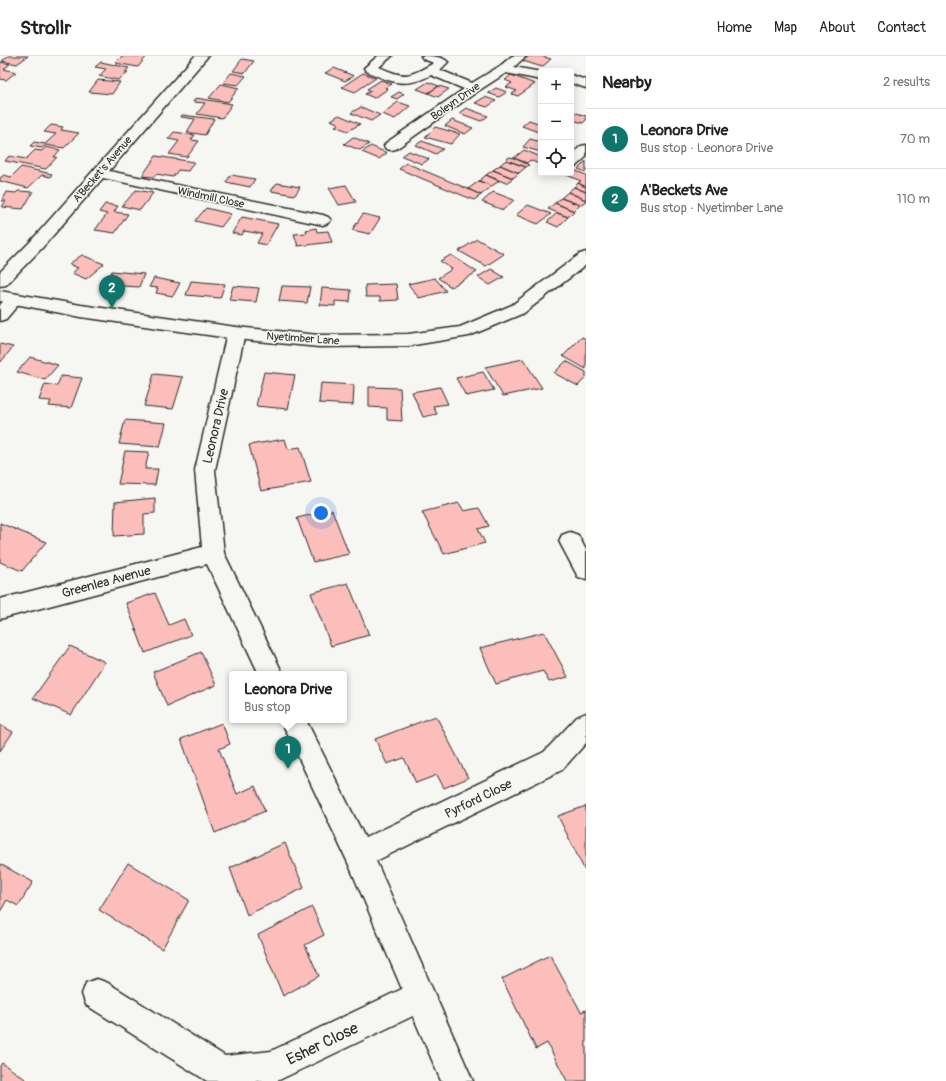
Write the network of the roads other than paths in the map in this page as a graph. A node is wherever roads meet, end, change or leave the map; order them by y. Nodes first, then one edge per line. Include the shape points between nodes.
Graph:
1 (202, 56) edge
2 (386, 56) edge
3 (427, 56) edge
4 (520, 56) edge
5 (504, 69) junction
6 (430, 70) junction
7 (538, 76) edge
8 (574, 80) edge
9 (586, 84) edge
10 (473, 88) junction
11 (391, 146) dead end
12 (586, 149) edge
13 (574, 160) edge
14 (99, 173) junction
15 (323, 220) dead end
16 (586, 257) edge
17 (0, 281) edge
18 (8, 297) edge
19 (0, 315) edge
20 (236, 333) junction
21 (570, 541) dead end
22 (213, 553) junction
23 (586, 570) edge
24 (0, 609) edge
25 (270, 671) edge
26 (295, 723) edge
27 (586, 725) edge
28 (359, 855) junction
29 (97, 994) dead end
30 (421, 996) junction
31 (458, 1081) edge

1 - 14 street, A'Becket's Avenue
2 - 6 street via 370,68 402,81 413,80
3 - 6 street via 442,62
4 - 5 street, Boleyn Drive
5 - 7 street
5 - 10 street, Boleyn Drive
6 - 10 street
8 - 9 street
10 - 11 street, Boleyn Drive
12 - 13 street
14 - 15 street, Windmill Close
14 - 17 street, A'Becket's Avenue via 36,245
16 - 20 street, Nyetimber Lane via 518,309 463,332 408,340 361,341 319,341
18 - 19 street
18 - 20 street, Nyetimber Lane via 81,311
20 - 22 street, Leonora Drive via 205,470
21 - 23 street
22 - 24 street, Greenlea Avenue
22 - 25 street, Leonora Drive
26 - 28 street
27 - 28 street, Pyrford Close via 553,761
28 - 30 street
29 - 30 street, Esher Close via 222,1072 273,1067
30 - 31 street

